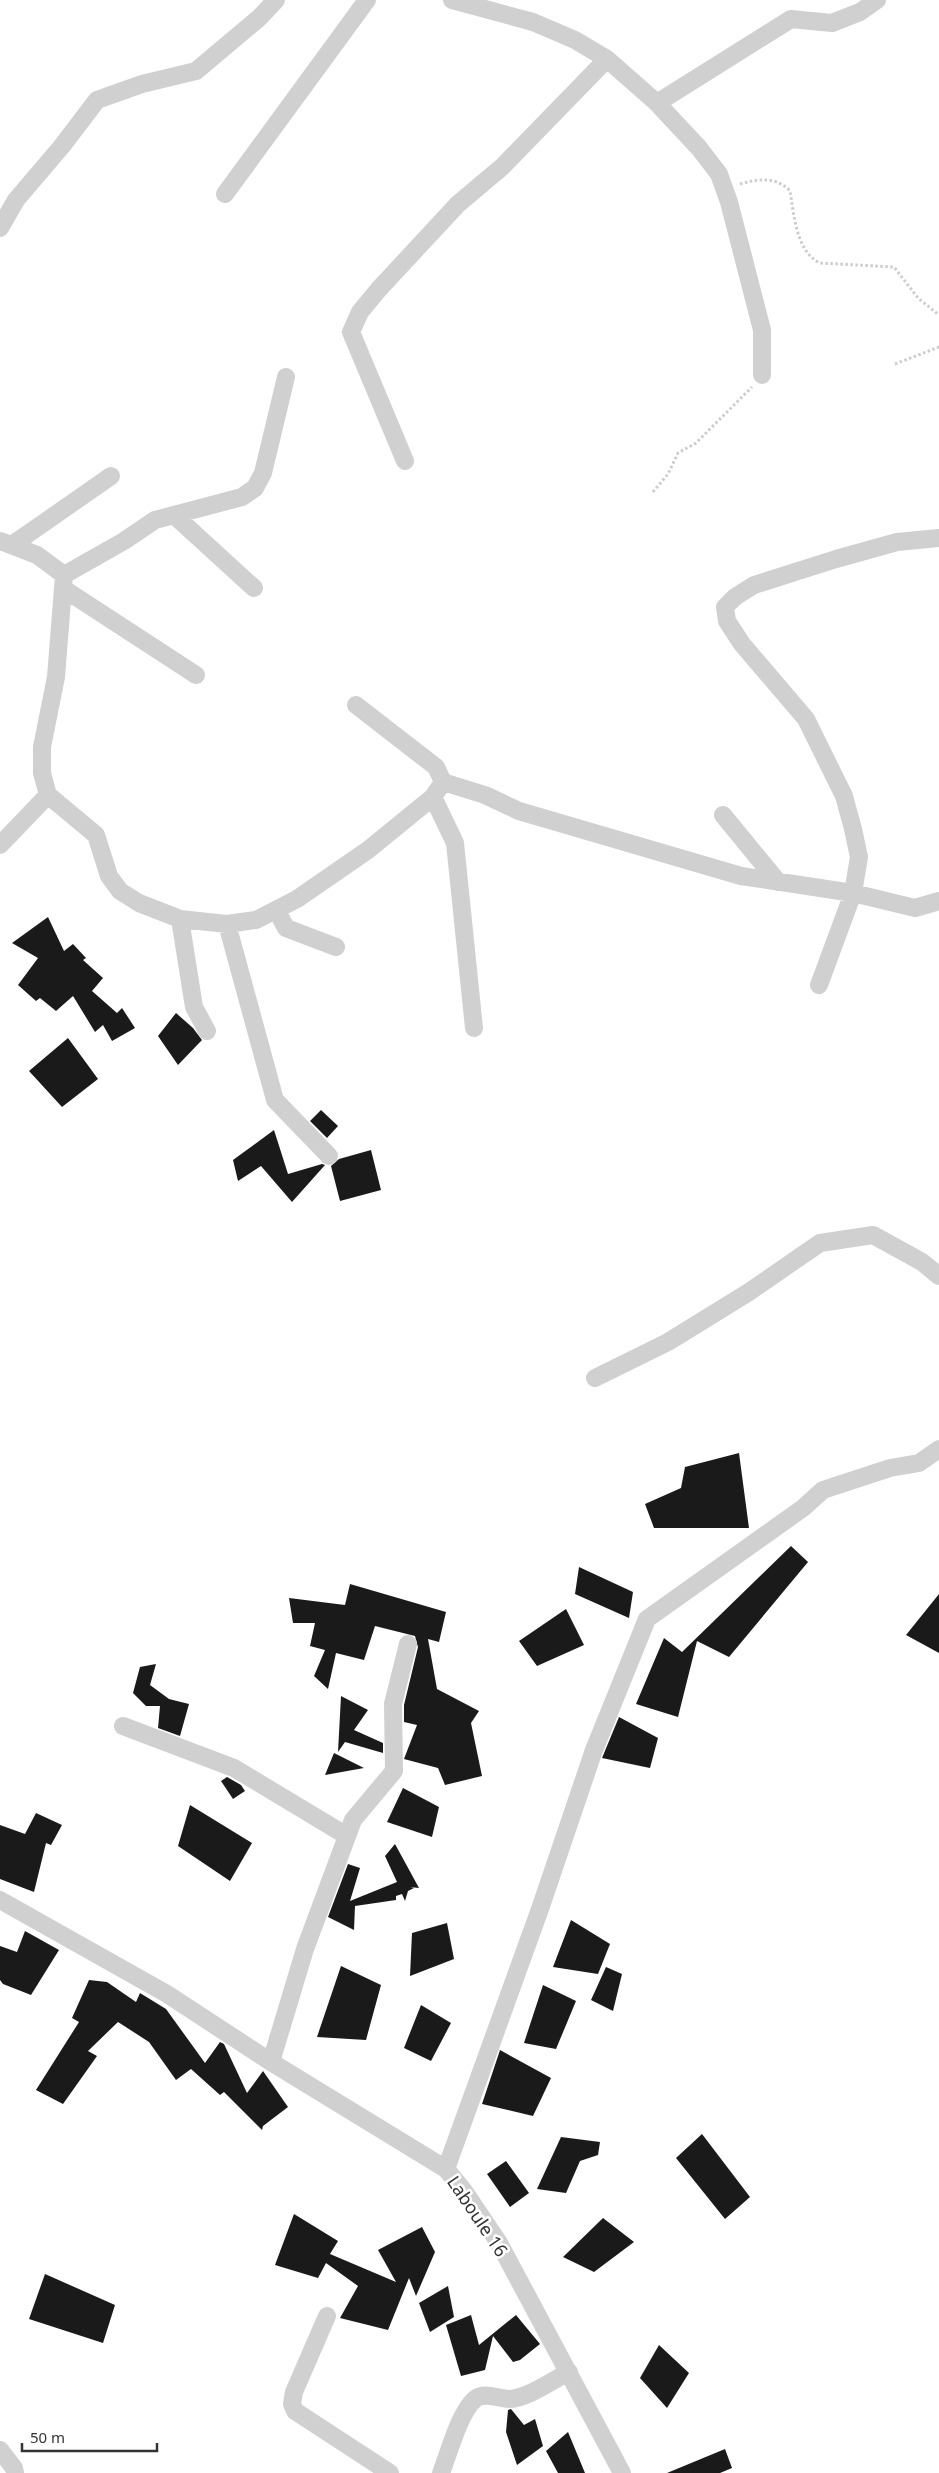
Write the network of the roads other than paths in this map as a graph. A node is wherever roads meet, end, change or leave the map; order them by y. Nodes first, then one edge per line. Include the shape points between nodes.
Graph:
1 (276, 0) edge
2 (367, 0) edge
3 (452, 0) edge
4 (877, 0) edge
5 (606, 59) junction
6 (657, 103) junction
7 (224, 194) dead end
8 (0, 228) edge
9 (762, 375) road end
10 (286, 377) dead end
11 (405, 462) dead end
12 (111, 476) dead end
13 (174, 515) junction
14 (939, 538) edge
15 (6, 543) edge
16 (64, 582) junction
17 (254, 588) dead end
18 (196, 675) dead end
19 (356, 705) dead end
20 (438, 789) junction
21 (48, 795) junction
22 (722, 815) dead end
23 (0, 845) edge
24 (778, 882) junction
25 (853, 893) junction
26 (939, 901) edge
27 (277, 911) junction
28 (180, 919) junction
29 (227, 924) junction
30 (336, 948) dead end
31 (819, 985) dead end
32 (474, 1028) dead end
33 (207, 1031) dead end
34 (329, 1156) dead end
35 (939, 1276) edge
36 (595, 1378) dead end
37 (939, 1448) edge
38 (408, 1644) dead end
39 (123, 1726) dead end
40 (347, 1836) junction
41 (0, 1900) edge
42 (271, 2062) junction
43 (446, 2169) junction
44 (327, 2316) dead end
45 (569, 2372) junction
46 (0, 2450) edge
47 (15, 2473) edge
48 (390, 2473) edge
49 (441, 2473) edge
50 (622, 2473) edge

1 - 8 street via 196,71 142,84 97,100 16,200
2 - 7 street
3 - 5 street via 533,22 575,40
4 - 6 street via 860,12 832,23 791,19
5 - 6 street
5 - 11 street via 502,167 458,204 360,312 352,332
6 - 9 street via 719,174 762,330
10 - 13 street via 263,473 255,488 242,497
12 - 15 street
13 - 16 street via 155,520
13 - 17 street
14 - 25 street via 897,542 754,585 725,607 727,622 742,644 806,719 844,796 859,857
15 - 16 street via 37,555
16 - 18 street
16 - 21 street via 56,677 42,747 42,773
19 - 20 street via 436,767
20 - 24 street via 485,795 519,811 741,876
20 - 27 street via 368,850
20 - 32 street via 455,843
21 - 23 street
21 - 28 street via 96,835 109,876 120,891 139,903
22 - 24 street
24 - 25 street
25 - 26 street via 915,908
25 - 31 street
27 - 29 street via 256,920
27 - 30 street via 286,928
28 - 29 street
28 - 33 street via 194,1007
29 - 34 street via 275,1100
35 - 36 street via 922,1262 873,1235 820,1243 676,1337
37 - 43 street via 919,1463 890,1468 823,1490 803,1508 647,1619 594,1750
38 - 40 street via 393,1704 394,1771 353,1820
39 - 40 street via 234,1768
40 - 42 street via 305,1949
41 - 42 street, Laboule 16 via 167,1994
42 - 43 street, Laboule 16
43 - 45 street, Laboule 16 via 499,2243
44 - 48 street via 294,2392 292,2404 296,2411
45 - 49 street via 522,2396 509,2399 482,2395 475,2398 464,2414
45 - 50 street, Laboule 16
46 - 47 street

